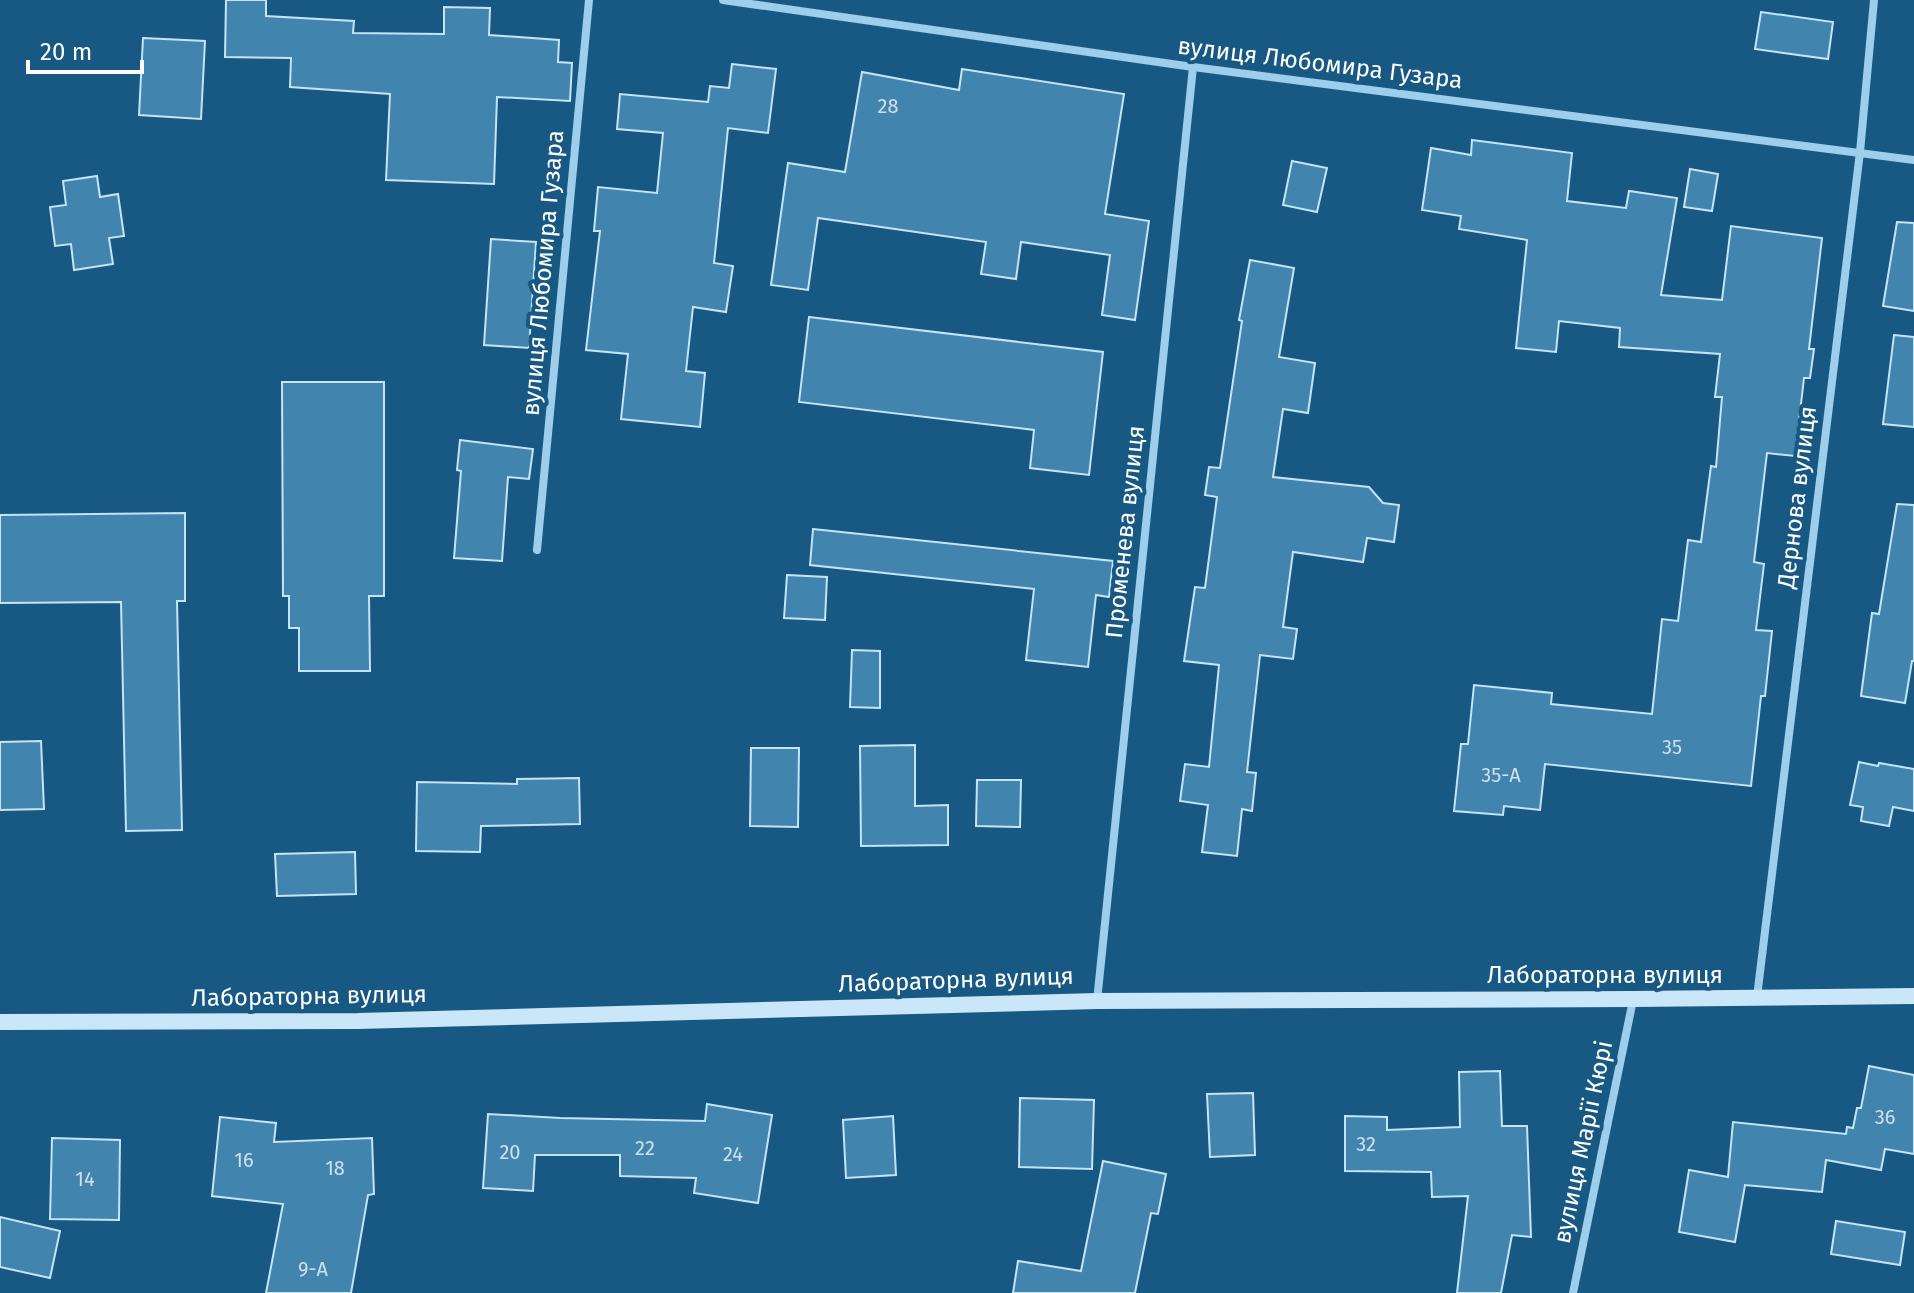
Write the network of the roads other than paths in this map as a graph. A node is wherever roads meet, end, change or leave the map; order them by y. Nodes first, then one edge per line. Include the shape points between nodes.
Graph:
1 (589, 0) edge
2 (723, 0) edge
3 (1874, 0) edge
4 (1193, 67) junction
5 (1860, 152) junction
6 (1914, 160) edge
7 (537, 550) dead end
8 (1914, 996) edge
9 (1757, 998) junction
10 (1633, 999) junction
11 (1097, 1001) junction
12 (0, 1022) edge
13 (1573, 1293) edge

1 - 7 street, вулиця Любомира Гузара
2 - 4 street, вулиця Любомира Гузара
3 - 5 street, Дернова вулиця
4 - 5 street, вулиця Любомира Гузара
4 - 11 street, Променева вулиця
5 - 6 street, вулиця Любомира Гузара
5 - 9 street, Дернова вулиця
8 - 9 main road, Лабораторна вулиця
9 - 10 main road, Лабораторна вулиця
10 - 11 main road, Лабораторна вулиця
10 - 13 street, вулиця Марії Кюрі
11 - 12 main road, Лабораторна вулиця via 358,1021

